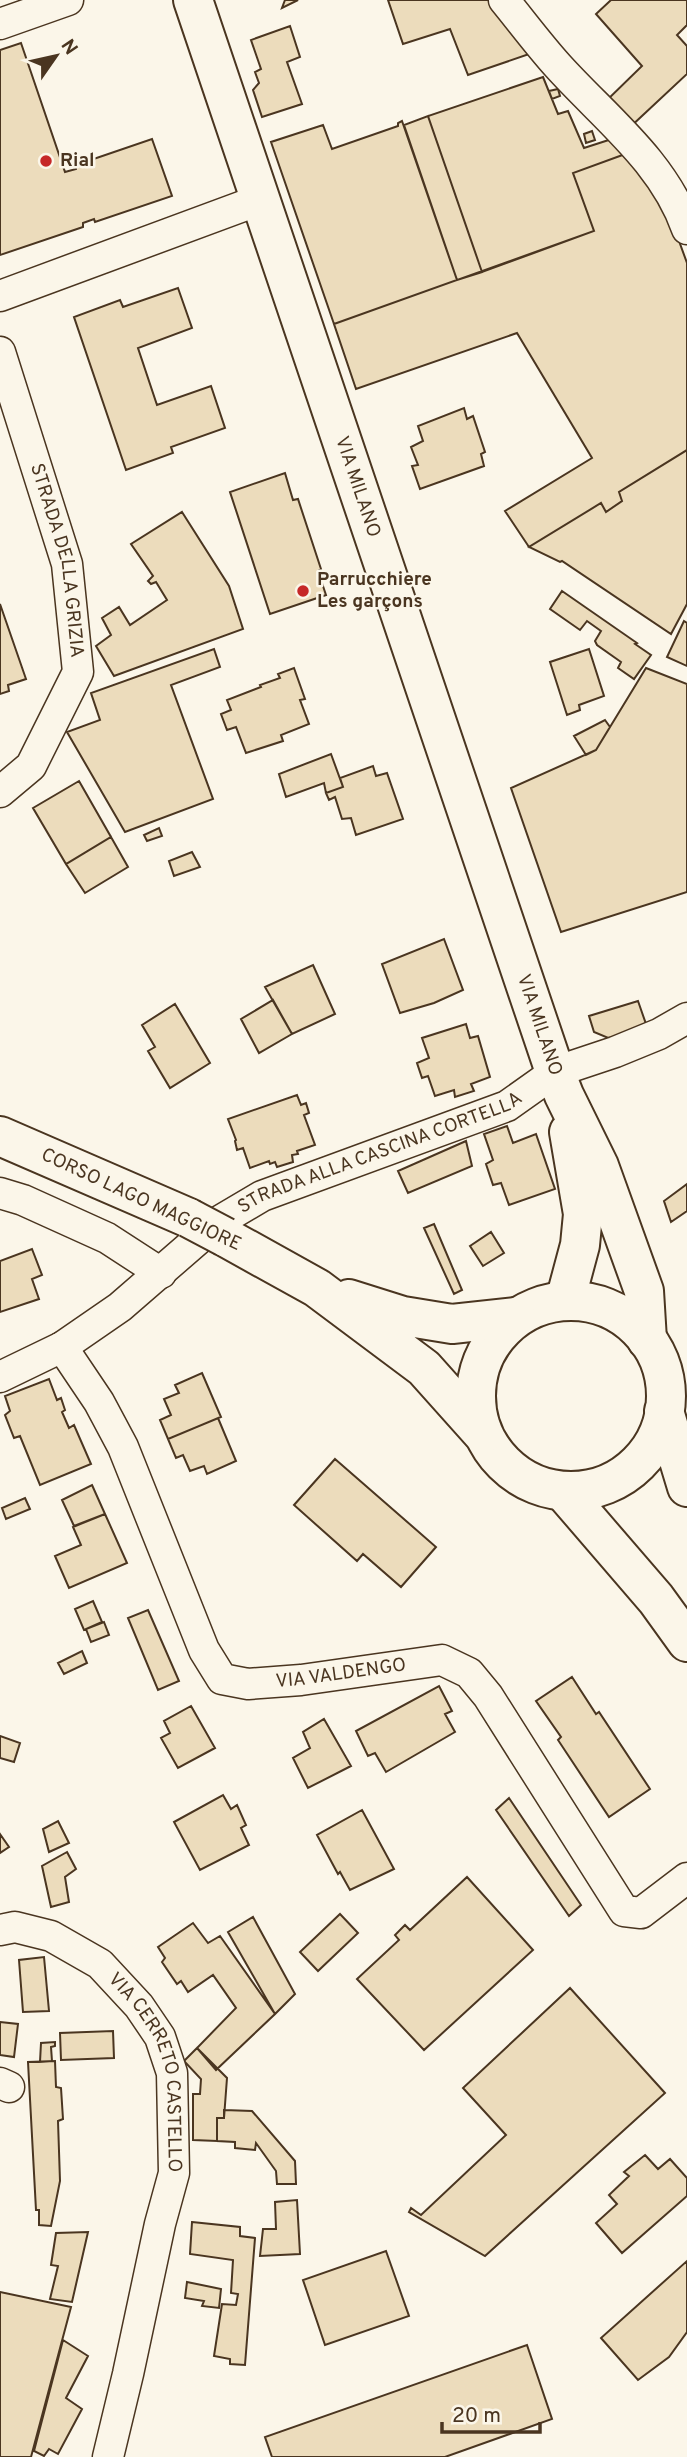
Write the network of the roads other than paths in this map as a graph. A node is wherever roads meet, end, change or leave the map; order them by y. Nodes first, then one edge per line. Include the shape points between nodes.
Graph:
1 (68, 0) edge
2 (192, 0) edge
3 (504, 0) edge
4 (0, 24) edge
5 (262, 199) junction
6 (687, 229) edge
7 (0, 296) edge
8 (0, 352) edge
9 (0, 792) edge
10 (687, 1018) edge
11 (560, 1084) junction
12 (0, 1136) edge
13 (0, 1193) edge
14 (161, 1273) junction
15 (317, 1288) junction
16 (565, 1301) junction
17 (516, 1317) junction
18 (647, 1340) junction
19 (62, 1347) junction
20 (0, 1377) edge
21 (664, 1411) junction
22 (483, 1433) junction
23 (687, 1487) edge
24 (563, 1491) junction
25 (687, 1642) edge
26 (687, 1878) edge
27 (0, 1930) edge
28 (108, 2457) edge

1 - 4 street
2 - 5 main road, VIA MILANO
3 - 6 street via 558,66 659,173
5 - 7 street
5 - 11 main road, VIA MILANO
8 - 9 street, STRADA DELLA GRIZIA via 67,564 79,672 31,766
10 - 11 street, STRADA ALLA CASCINA CORTELLA
11 - 14 street, STRADA ALLA CASCINA CORTELLA via 262,1196 224,1218
11 - 16 main road, VIA MILANO via 583,1214
11 - 18 main road, VIA MILANO via 599,1166 644,1292
12 - 15 main road, CORSO LAGO MAGGIORE, bridge via 188,1218
13 - 14 street via 107,1238
14 - 19 street, STRADA ALLA CASCINA CORTELLA
15 - 17 main road, CORSO LAGO MAGGIORE via 403,1316 452,1324
15 - 22 main road, CORSO LAGO MAGGIORE via 424,1367
16 - 17 main road
16 - 18 main road via 611,1310 631,1322
17 - 22 main road via 493,1340 479,1370 475,1402
18 - 21 main road via 665,1386
19 - 20 street, STRADA ALLA CASCINA CORTELLA
19 - 26 street, VIA VALDENGO via 123,1447 204,1650 222,1678 248,1684 301,1680 442,1660 469,1673 488,1696 624,1911 641,1913
21 - 23 main road
21 - 24 main road via 656,1438 640,1461 618,1479 591,1489
22 - 24 main road via 496,1456 515,1473 538,1486
24 - 25 main road
27 - 28 street, VIA CERRETO CASTELLO via 15,1927 51,1936 100,1964 160,2037 172,2073 174,2173

